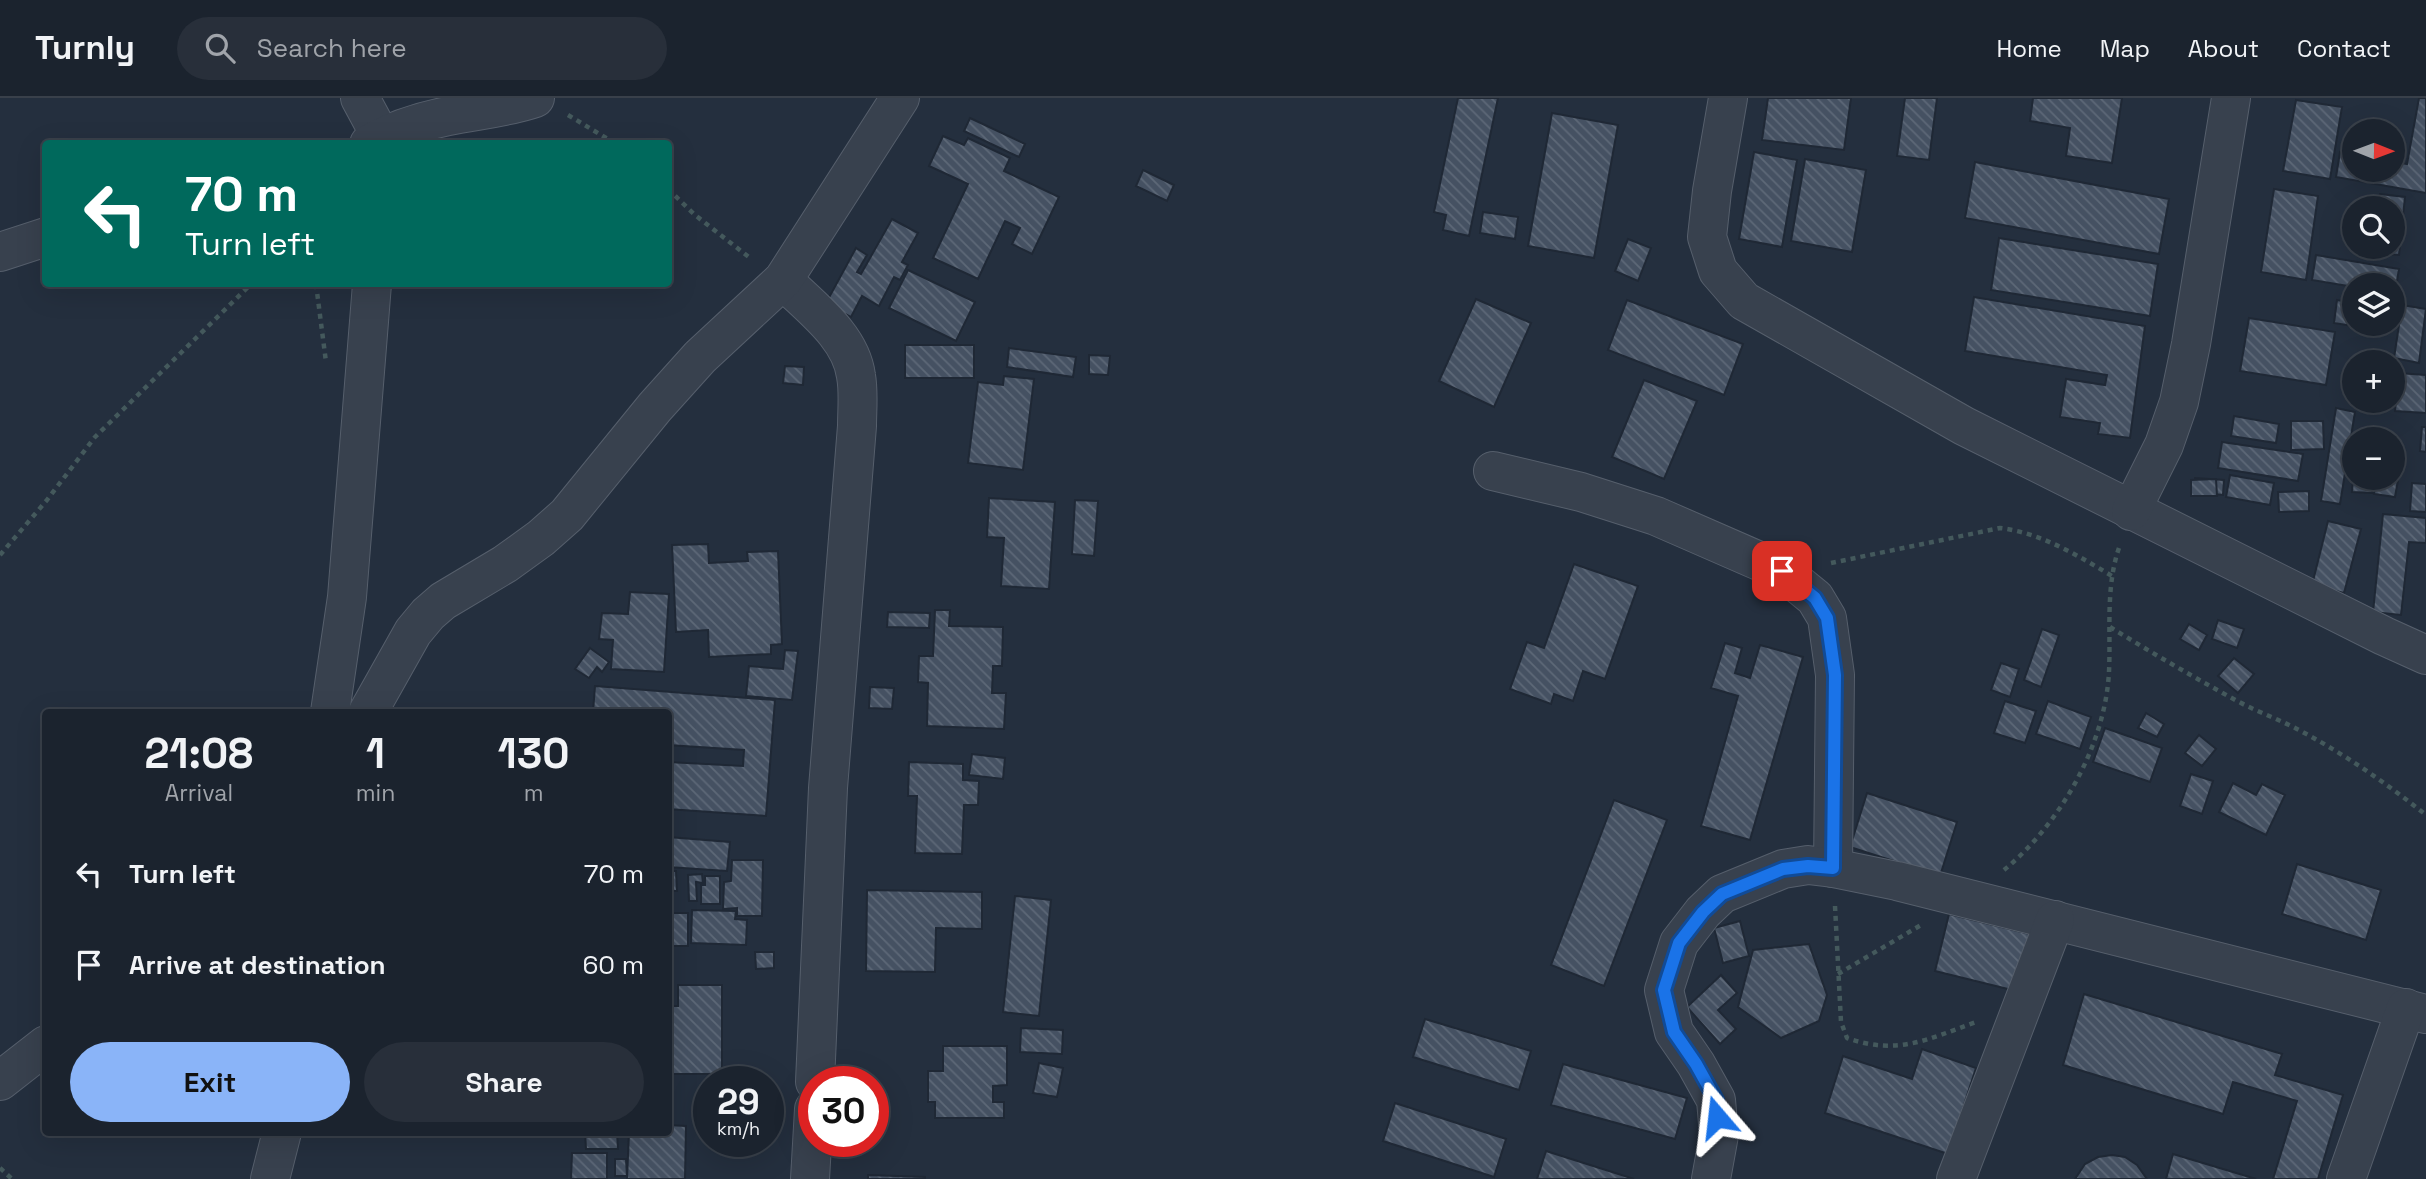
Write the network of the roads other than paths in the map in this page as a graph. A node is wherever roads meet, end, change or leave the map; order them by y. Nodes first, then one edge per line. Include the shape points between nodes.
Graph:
1 (360, 98) edge
2 (900, 98) edge
3 (1728, 98) edge
4 (2231, 98) edge
5 (533, 99) edge
6 (377, 140) edge
7 (380, 140) edge
8 (42, 238) edge
9 (0, 252) edge
10 (783, 280) junction
11 (372, 287) edge
12 (1493, 471) dead end
13 (2131, 511) junction
14 (2426, 655) edge
15 (330, 709) edge
16 (370, 709) edge
17 (1833, 868) junction
18 (2055, 920) junction
19 (2416, 1011) edge
20 (42, 1048) edge
21 (816, 1066) edge
22 (0, 1081) edge
23 (281, 1136) edge
24 (811, 1157) edge
25 (270, 1179) edge
26 (810, 1179) edge
27 (1711, 1179) edge
28 (1956, 1179) edge
29 (2346, 1179) edge

1 - 6 street
2 - 10 street
3 - 13 street via 1707,237 1717,271 1744,301 1964,426
4 - 13 street via 2179,402 2164,445
5 - 7 street via 445,116
8 - 9 street
10 - 16 street via 700,357 567,515 505,564 428,614
10 - 21 street via 849,351 856,376 857,426 828,788
11 - 15 street via 346,597
12 - 17 street via 1656,516 1782,571 1815,598 1827,618 1835,675
13 - 14 street
17 - 18 street
17 - 27 street via 1783,869 1722,894 1679,943 1664,990 1674,1032 1716,1100 1719,1135
18 - 19 street
18 - 28 street
19 - 29 street
20 - 22 street
23 - 25 street
24 - 26 street

